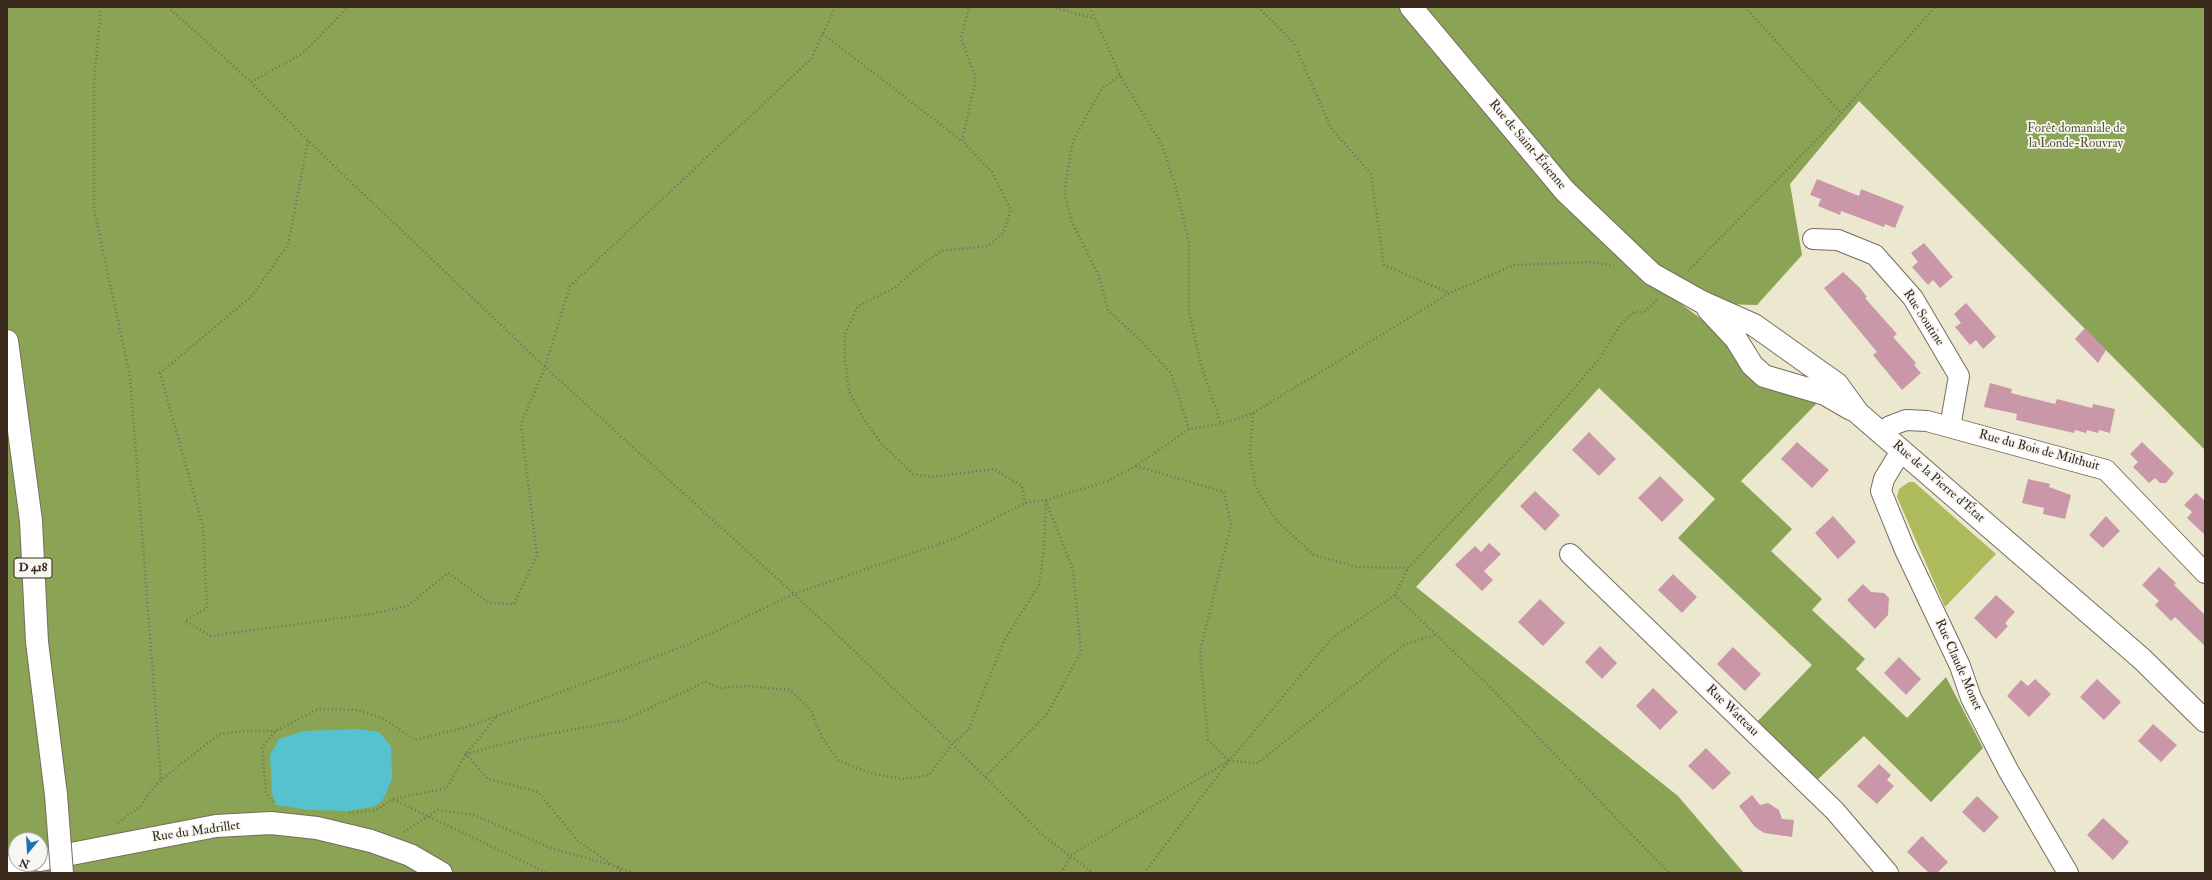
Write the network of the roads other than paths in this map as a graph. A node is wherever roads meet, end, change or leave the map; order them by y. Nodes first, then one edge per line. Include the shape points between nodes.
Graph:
1 (1411, 7) edge
2 (1813, 240) dead end
3 (1652, 274) joint
4 (1702, 302) junction
5 (7, 341) edge
6 (1858, 413) junction
7 (1950, 427) junction
8 (1882, 433) junction
9 (1901, 451) junction
10 (1570, 554) dead end
11 (2205, 573) edge
12 (2205, 721) edge
13 (48, 858) edge
14 (62, 873) edge
15 (441, 873) edge
16 (1888, 873) edge
17 (2068, 873) edge

1 - 3 main road, Rue de Saint-Étienne via 1565,191
2 - 7 street, Rue Soutine via 1838,240 1875,255 1914,298 1959,376
3 - 4 main road, Rue de la Pierre d'État
4 - 6 main road, Rue de la Pierre d'État via 1754,326 1837,384
4 - 6 main road via 1736,339 1752,365 1764,376 1826,394
5 - 14 main road, D 418, bridge via 31,521 37,642 56,795
6 - 8 main road, Rue de la Pierre d'État
7 - 8 street, Rue du Bois de Milthuit via 1927,421 1906,420 1890,426
7 - 11 street, Rue du Bois de Milthuit via 2106,470
8 - 9 main road, Rue de la Pierre d'État
9 - 12 main road, Rue de la Pierre d'État via 2142,659
9 - 17 street, Rue Claude Monet via 1884,479 1882,491 1885,500 1972,698 2008,770
10 - 16 street, Rue Watteau via 1835,811
13 - 15 main road, Rue du Madrillet via 216,826 271,823 317,828 371,841 410,855

